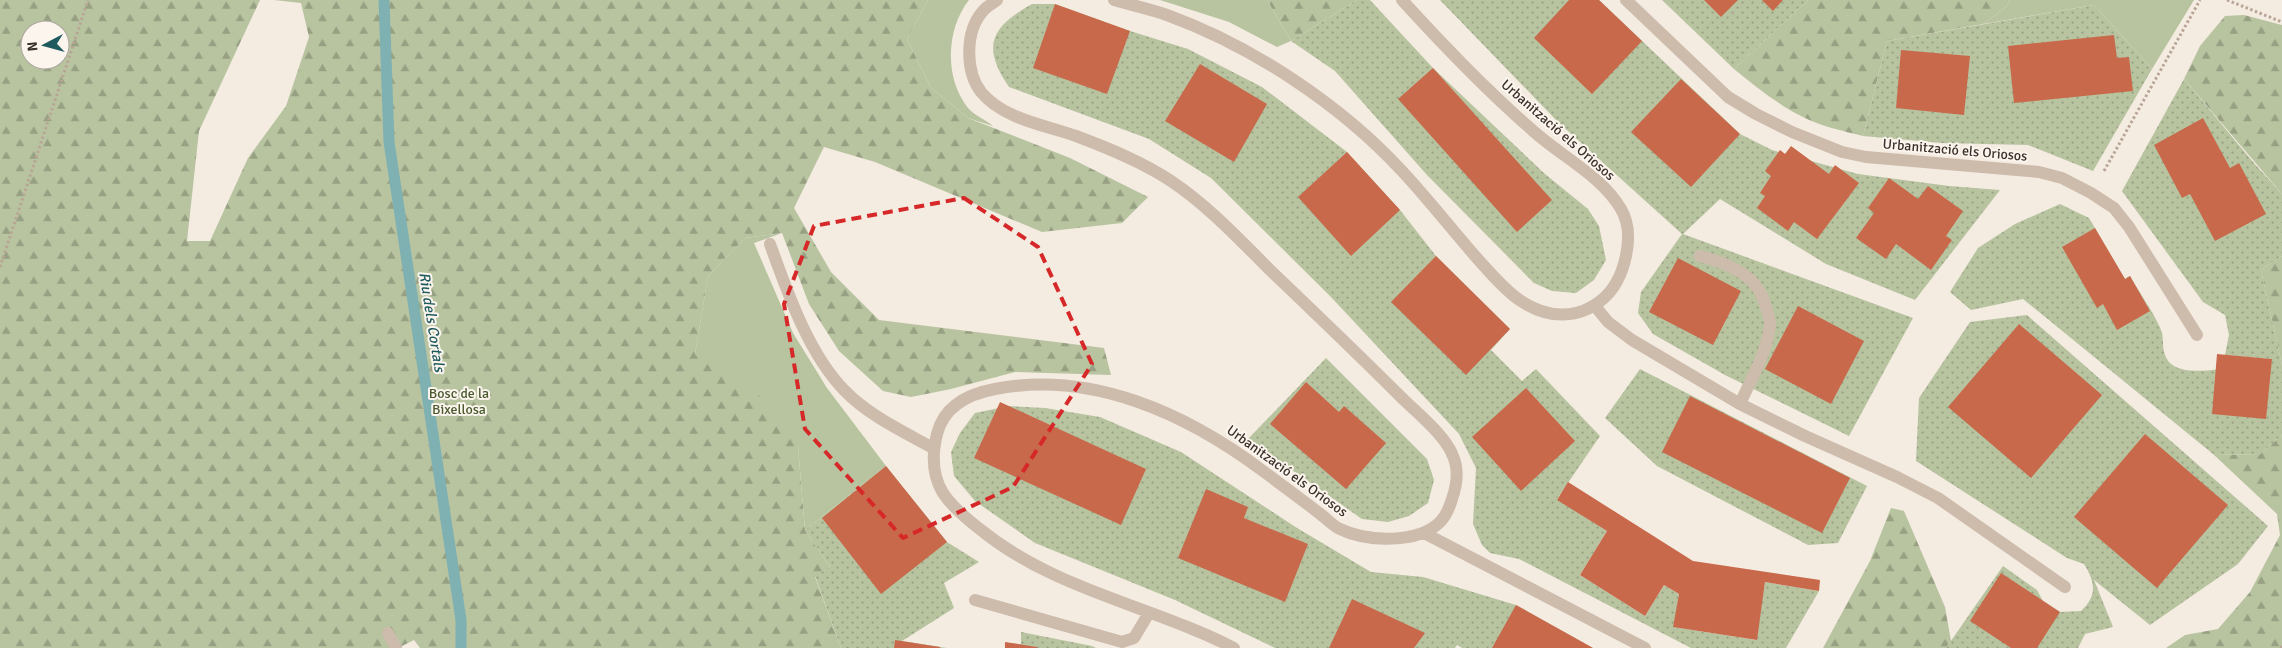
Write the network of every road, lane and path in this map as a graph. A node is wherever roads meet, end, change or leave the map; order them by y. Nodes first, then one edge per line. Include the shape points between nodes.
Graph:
1 (88, 0) edge
2 (997, 0) edge
3 (1114, 0) edge
4 (1402, 0) edge
5 (1626, 0) edge
6 (2200, 0) edge
7 (2227, 0) edge
8 (2282, 22) edge
9 (2091, 193) junction
10 (770, 244) dead end
11 (1700, 256) dead end
12 (0, 267) edge
13 (1595, 306) junction
14 (2197, 335) dead end
15 (1740, 404) junction
16 (933, 448) junction
17 (1424, 533) junction
18 (2065, 587) dead end
19 (975, 600) dead end
20 (1149, 613) junction
21 (388, 633) dead end
22 (396, 648) edge
23 (1234, 648) edge
24 (1645, 648) edge

1 - 12 path
2 - 17 street, Urbanització els Oriosos via 981,12 969,40 971,71 981,92 1000,108 1137,162 1170,180 1208,210 1437,433 1453,455 1458,482 1442,520
3 - 13 street, Urbanització els Oriosos via 1166,14 1222,40 1279,70 1340,114 1401,170 1476,258 1522,302 1555,315 1572,316
4 - 13 street, Urbanització els Oriosos via 1492,94 1532,131 1601,184 1622,211 1629,239 1626,261 1608,295
5 - 9 street, Urbanització els Oriosos via 1728,97 1792,132 1866,158 2039,172 2062,178
6 - 9 path
7 - 8 path
9 - 14 street, Urbanització els Oriosos via 2114,208 2129,227
10 - 16 street via 794,310 820,357 844,389 876,415
11 - 15 street via 1727,264 1748,276 1763,295 1770,324 1759,362
13 - 15 street via 1608,322 1632,340
15 - 18 street via 1938,498
16 - 17 street, Urbanització els Oriosos via 940,422 954,405 980,392 1050,384 1116,394 1190,423 1230,446 1340,529 1376,539
16 - 20 street, Urbanització els Oriosos via 934,471 944,494 1003,548 1064,581
17 - 24 street
19 - 20 street via 1122,642 1134,638
20 - 23 street, Urbanització els Oriosos via 1200,631
21 - 22 street

